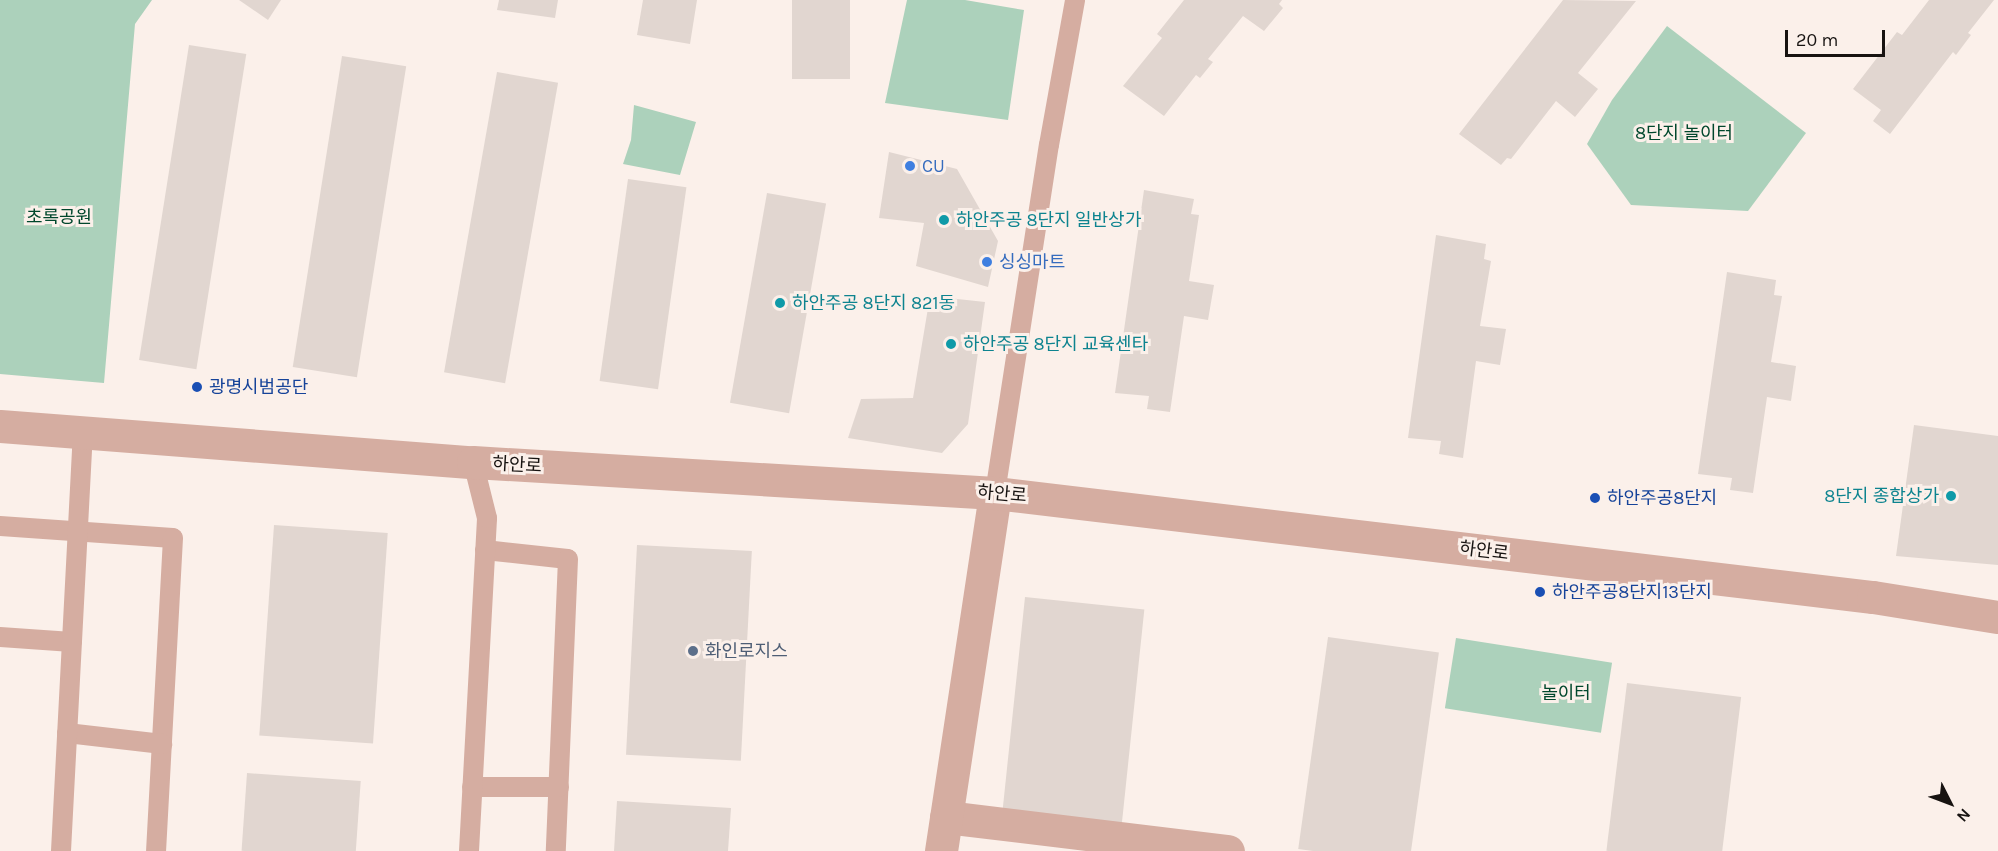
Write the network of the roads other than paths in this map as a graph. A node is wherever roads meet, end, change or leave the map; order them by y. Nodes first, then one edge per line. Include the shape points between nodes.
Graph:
1 (1075, 0) edge
2 (0, 426) edge
3 (83, 431) junction
4 (473, 462) junction
5 (995, 493) junction
6 (0, 526) edge
7 (79, 531) junction
8 (485, 550) junction
9 (1998, 617) edge
10 (0, 637) edge
11 (72, 642) junction
12 (67, 733) junction
13 (162, 744) junction
14 (472, 787) junction
15 (559, 787) junction
16 (946, 817) junction
17 (61, 851) edge
18 (156, 851) edge
19 (468, 851) edge
20 (556, 851) edge
21 (941, 851) edge
22 (1228, 851) edge

1 - 5 lane
2 - 3 street, 하안로
3 - 4 street, 하안로
3 - 7 lane
4 - 5 street, 하안로
4 - 8 lane via 487,518
5 - 9 street, 하안로 via 1861,596
5 - 16 street
6 - 7 lane
7 - 11 lane
7 - 13 lane via 173,538
8 - 14 lane
8 - 15 lane via 568,559
10 - 11 lane
11 - 12 lane
12 - 13 lane
12 - 17 lane
13 - 18 lane
14 - 15 lane
14 - 19 lane
15 - 20 lane
16 - 21 street
16 - 22 street

